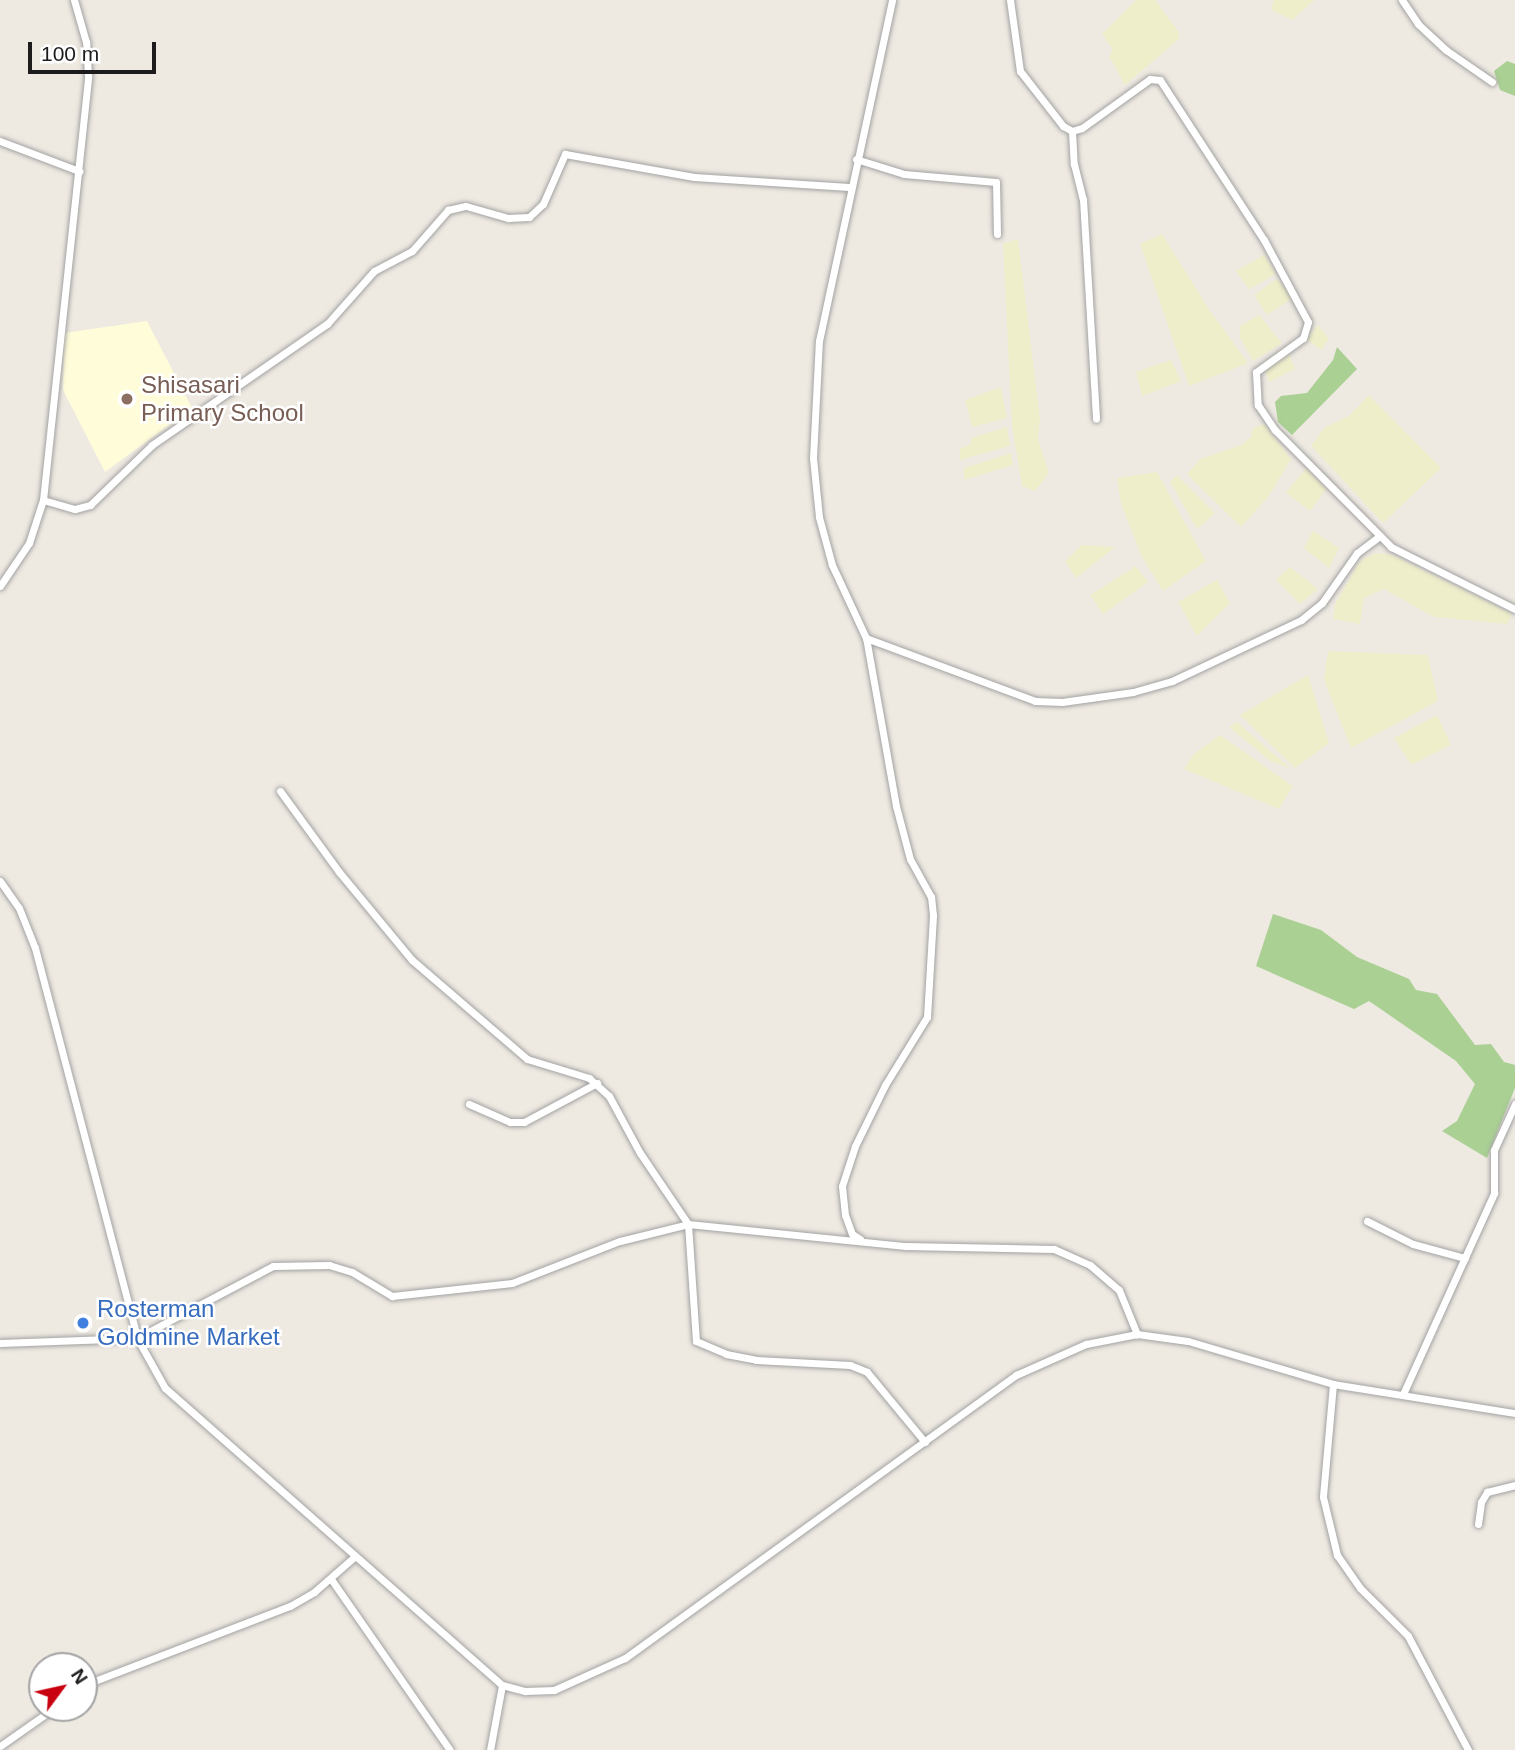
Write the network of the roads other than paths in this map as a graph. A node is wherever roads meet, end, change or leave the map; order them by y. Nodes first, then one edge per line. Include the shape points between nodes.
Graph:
1 (74, 0) edge
2 (892, 0) edge
3 (1010, 0) edge
4 (1402, 0) edge
5 (1492, 82) dead end
6 (1072, 131) junction
7 (0, 141) edge
8 (856, 159) junction
9 (79, 170) junction
10 (849, 187) junction
11 (997, 234) dead end
12 (1096, 419) dead end
13 (43, 500) junction
14 (1378, 537) junction
15 (0, 586) edge
16 (1515, 609) edge
17 (866, 638) junction
18 (280, 791) dead end
19 (0, 881) edge
20 (597, 1083) junction
21 (469, 1104) dead end
22 (1515, 1104) edge
23 (1367, 1221) dead end
24 (688, 1224) junction
25 (860, 1240) junction
26 (1465, 1258) junction
27 (1138, 1334) junction
28 (137, 1338) junction
29 (0, 1343) edge
30 (1334, 1384) junction
31 (1403, 1394) junction
32 (1515, 1413) edge
33 (925, 1442) junction
34 (1515, 1485) edge
35 (1478, 1524) dead end
36 (354, 1557) junction
37 (331, 1579) junction
38 (98, 1680) edge
39 (502, 1685) junction
40 (34, 1722) edge
41 (0, 1746) edge
42 (450, 1750) edge
43 (490, 1750) edge
44 (1468, 1750) edge

1 - 9 street via 88,67
2 - 8 street
3 - 6 street via 1020,71 1052,116
4 - 5 street via 1437,41
6 - 12 street via 1083,199
6 - 14 street via 1150,79 1160,80 1307,314 1303,338 1256,372 1258,405 1275,430
7 - 9 street
8 - 10 street
8 - 11 street via 904,174 996,182
9 - 13 street
10 - 13 street via 694,177 565,154 543,204 529,217 508,218 466,206 448,210 412,251 374,271 327,324 152,445 89,505 75,509
10 - 17 street via 820,341 813,467 819,517 832,565
13 - 15 street via 29,543
14 - 16 street via 1419,564
14 - 17 street via 1357,553 1322,603 1301,620 1172,681 1133,692 1035,701
17 - 25 street via 899,817 910,859 931,897 933,915 927,1017 873,1110 842,1186 845,1215 852,1234
18 - 20 street via 338,872 412,961 527,1059
19 - 28 street via 19,908 35,948
20 - 21 street via 524,1122 510,1122
20 - 24 street
22 - 26 street via 1494,1150 1494,1193
23 - 26 street via 1413,1244
24 - 25 street
24 - 28 street via 620,1241 512,1283 392,1296 352,1272 329,1265 274,1266
24 - 33 street via 696,1341 756,1360 850,1365 866,1372
25 - 27 street via 906,1246 1054,1250 1090,1265 1119,1290
26 - 31 street
27 - 30 street via 1188,1342
27 - 33 street via 1086,1344 1016,1375
28 - 29 street
28 - 36 street via 165,1388
30 - 31 street
30 - 44 street via 1323,1497 1337,1555 1360,1588 1408,1636
31 - 32 street
33 - 39 street via 625,1658 554,1690 525,1691
34 - 35 street via 1487,1492
36 - 37 street
36 - 39 street
37 - 38 street via 268,1616
37 - 42 street
39 - 43 street
40 - 41 street

